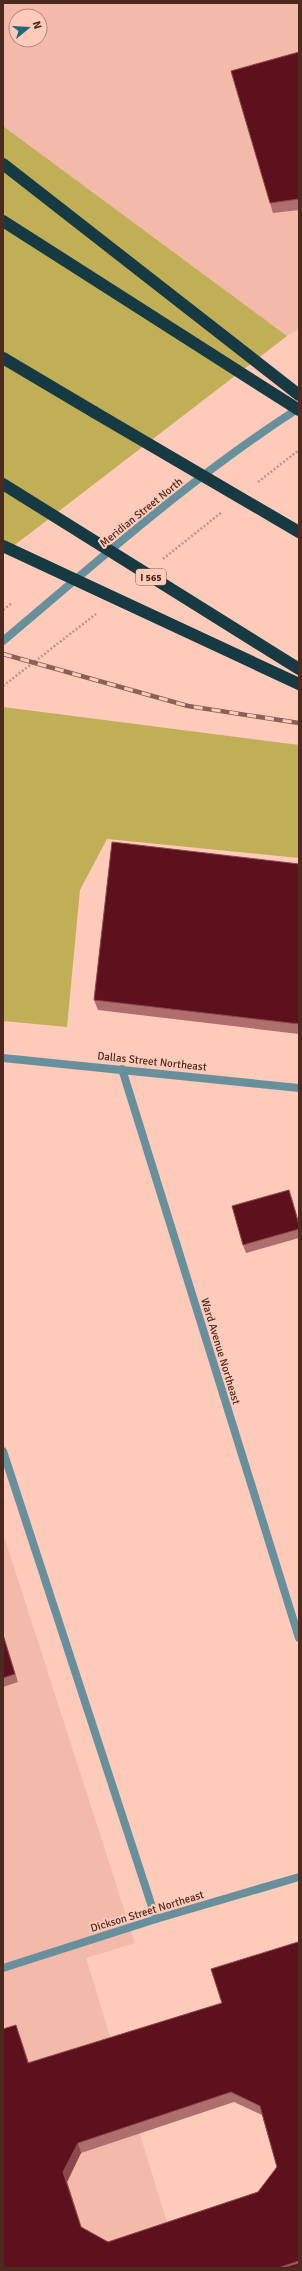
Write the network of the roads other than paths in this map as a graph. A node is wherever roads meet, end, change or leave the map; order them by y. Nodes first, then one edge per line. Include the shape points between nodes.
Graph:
1 (3, 164) edge
2 (3, 221) edge
3 (3, 358) edge
4 (299, 395) edge
5 (299, 409) edge
6 (3, 484) edge
7 (299, 532) edge
8 (3, 546) edge
9 (3, 642) edge
10 (299, 670) edge
11 (299, 684) edge
12 (3, 1058) edge
13 (122, 1069) junction
14 (299, 1088) edge
15 (3, 1450) edge
16 (299, 1638) edge
17 (299, 1877) edge
18 (156, 1919) junction
19 (3, 1968) edge

1 - 4 highway, bridge
2 - 5 highway, bridge
3 - 7 highway, bridge
5 - 9 street, Meridian Street North via 249,440 153,514
6 - 10 highway, I 565, bridge
8 - 11 highway, bridge
12 - 13 street, Dallas Street Northeast
13 - 14 street, Dallas Street Northeast
13 - 16 street, Ward Avenue Northeast
15 - 18 street
17 - 18 street, Dickson Street Northeast
18 - 19 street, Dickson Street Northeast

